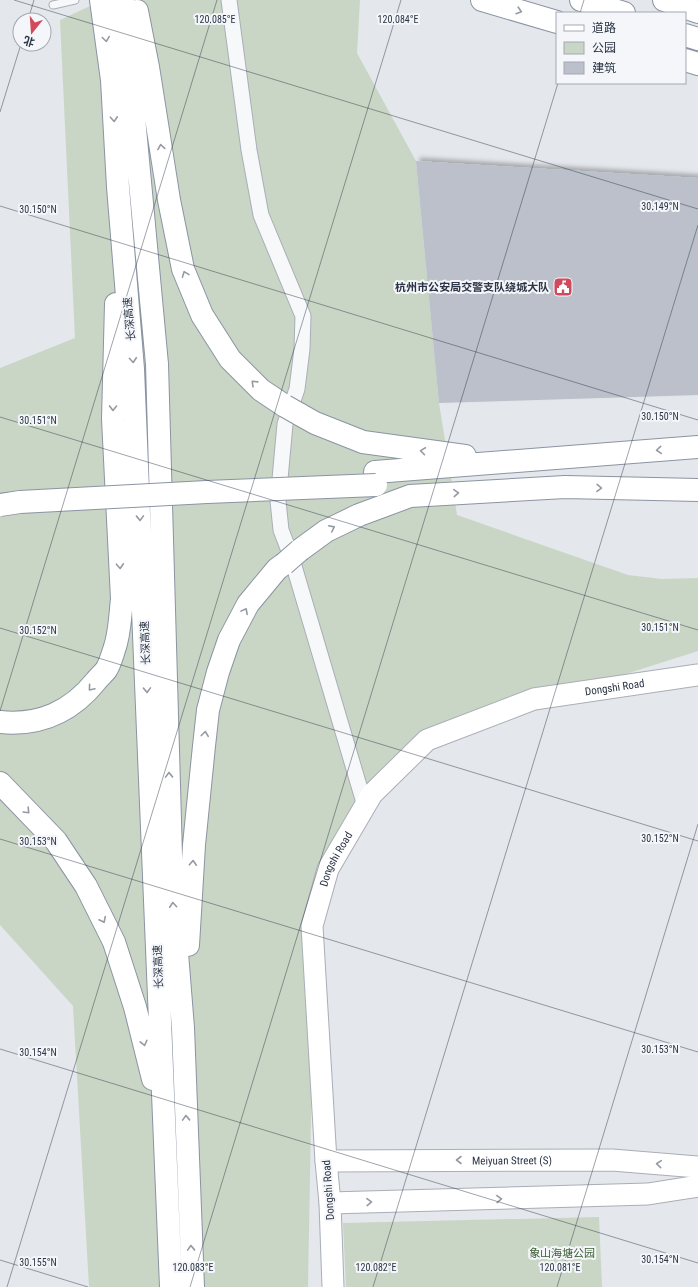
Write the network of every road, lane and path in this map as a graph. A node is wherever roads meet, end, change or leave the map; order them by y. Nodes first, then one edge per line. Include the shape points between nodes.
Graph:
1 (76, 0) edge
2 (100, 0) edge
3 (123, 0) edge
4 (134, 0) edge
5 (229, 0) edge
6 (482, 0) edge
7 (581, 0) edge
8 (664, 0) edge
9 (53, 5) dead end
10 (621, 12) edge
11 (698, 12) edge
12 (556, 22) edge
13 (686, 35) edge
14 (698, 40) edge
15 (686, 60) edge
16 (698, 64) edge
17 (130, 75) junction
18 (118, 187) junction
19 (698, 447) edge
20 (518, 462) junction
21 (375, 479) junction
22 (565, 487) junction
23 (698, 490) edge
24 (0, 493) edge
25 (0, 505) edge
26 (698, 675) edge
27 (0, 722) edge
28 (0, 783) edge
29 (365, 806) junction
30 (183, 1028) junction
31 (165, 1123) junction
32 (326, 1161) junction
33 (698, 1167) edge
34 (698, 1186) edge
35 (330, 1203) junction
36 (171, 1287) edge
37 (193, 1287) edge
38 (333, 1287) edge

1 - 9 lane
2 -> 17 highway, 长深高速
3 - 17 highway, 长深高速
4 - 17 highway
5 - 29 street via 248,150 261,215 303,316 297,389 285,424 278,501 281,530
6 -> 12 highway
7 - 10 highway
8 - 11 highway
13 - 14 highway
15 - 16 highway
17 -> 18 highway, 长深高速
20 -> 17 highway via 363,442 315,423 261,390 230,359 202,314 183,269 169,200
30 -> 17 highway, 长深高速 via 172,891 156,364
18 -> 27 highway via 113,419 122,599 117,641 106,670 85,694 64,710 41,720
18 -> 31 highway, 长深高速 via 133,369
19 -> 20 highway
20 - 21 highway
21 - 22 highway via 460,477
21 - 24 highway via 34,489
21 - 25 highway, bridge
22 -> 23 highway
30 -> 22 highway via 194,845 208,710 229,640 248,604 278,569 326,531 359,515 410,496
26 - 29 street, Dongshi Road via 534,699 427,740 372,794
28 -> 31 highway via 56,841 86,886 114,942 135,1007
29 - 32 street, Dongshi Road via 328,869 312,926
37 -> 30 highway, 长深高速
31 - 36 highway, 长深高速
33 -> 32 street, Meiyuan Street (S) via 612,1160
32 - 35 street, Dongshi Road
35 -> 34 street via 648,1194
35 - 38 street, Dongshi Road

